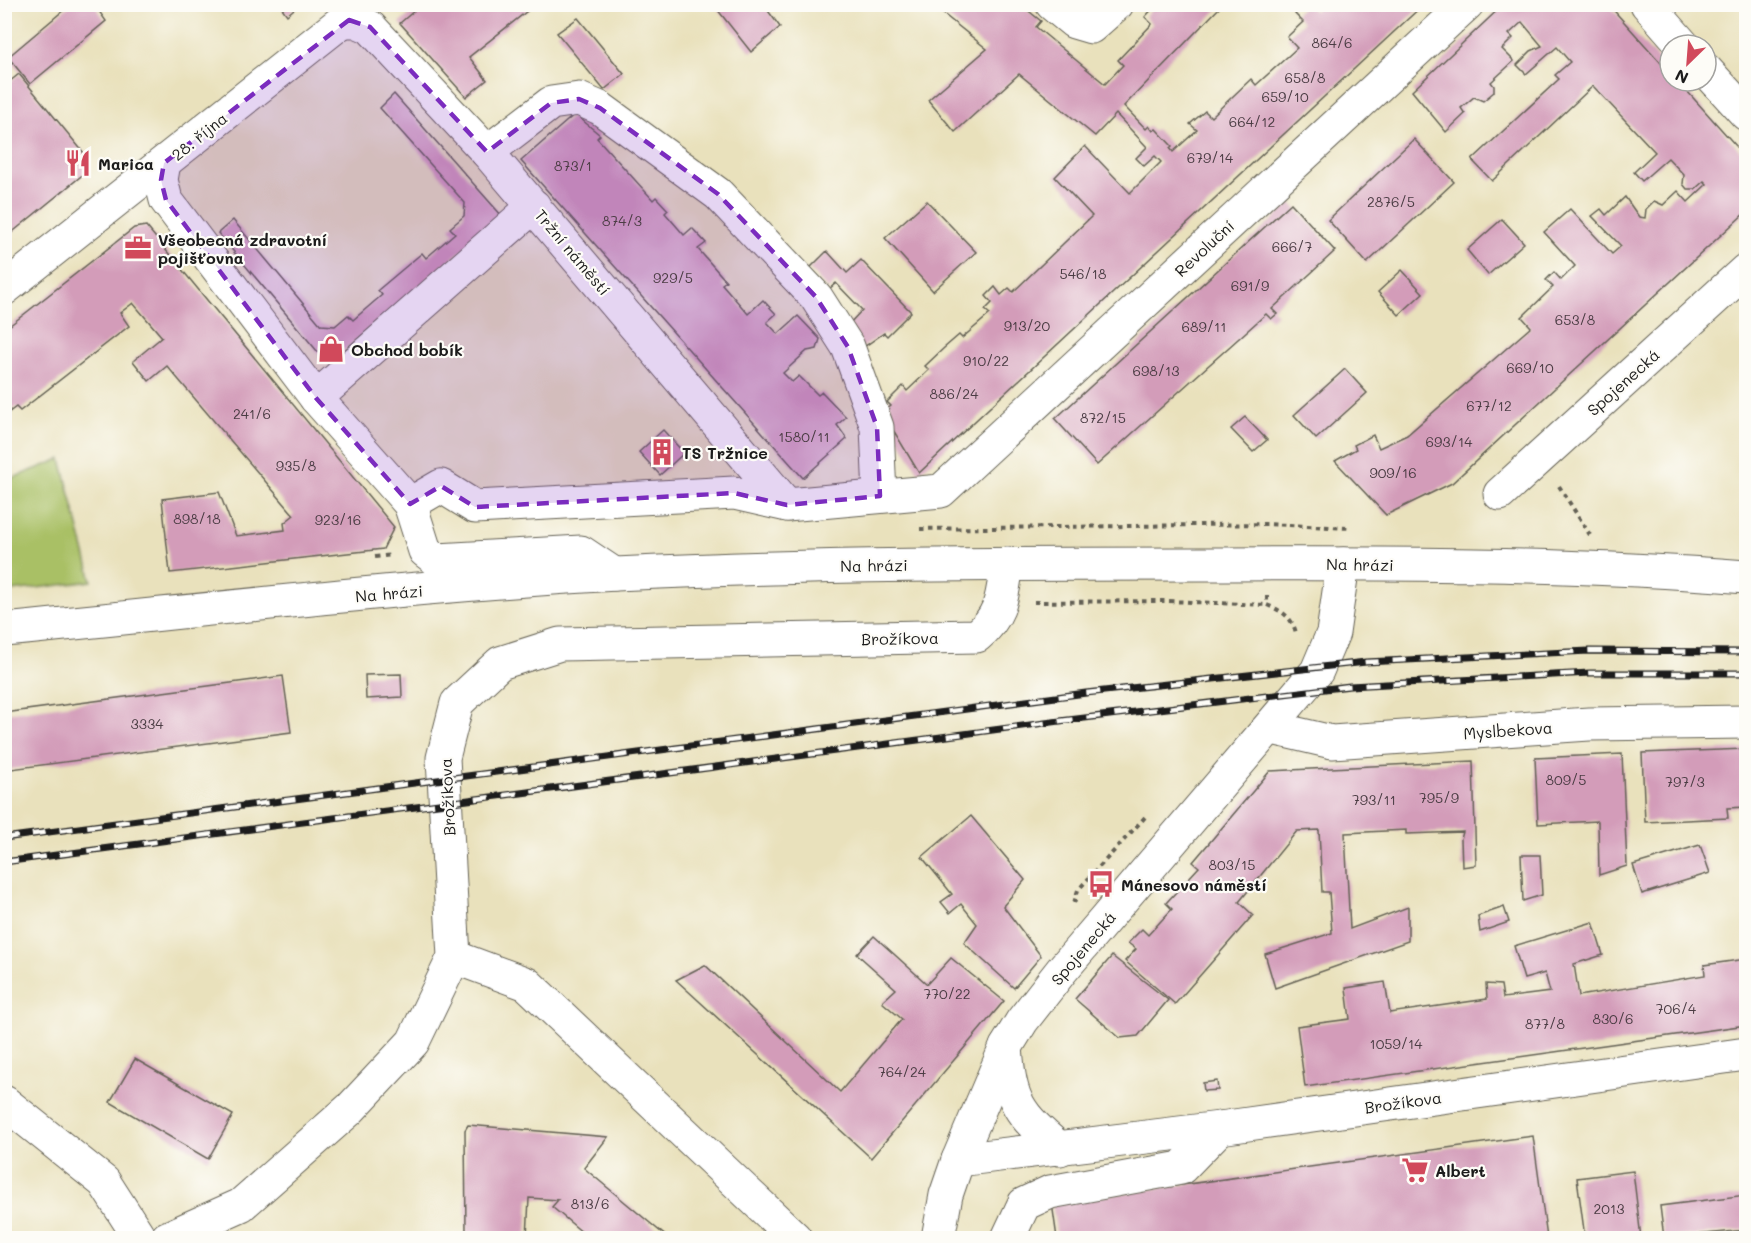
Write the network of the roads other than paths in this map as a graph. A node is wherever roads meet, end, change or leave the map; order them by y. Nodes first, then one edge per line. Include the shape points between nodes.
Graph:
1 (1052, 4) edge
2 (1117, 4) edge
3 (1467, 4) edge
4 (1647, 4) edge
5 (353, 13) edge
6 (1672, 33) edge
7 (1718, 83) edge
8 (1746, 114) edge
9 (487, 152) junction
10 (164, 163) junction
11 (534, 206) junction
12 (1746, 270) edge
13 (4, 289) edge
14 (316, 398) junction
15 (1500, 494) dead end
16 (880, 496) junction
17 (410, 504) junction
18 (787, 505) junction
19 (1007, 564) junction
20 (1343, 564) junction
21 (614, 574) junction
22 (1746, 578) edge
23 (4, 630) edge
24 (1746, 722) edge
25 (1272, 728) junction
26 (454, 957) junction
27 (1006, 1047) junction
28 (1746, 1054) edge
29 (4, 1102) edge
30 (1220, 1128) junction
31 (1060, 1149) junction
32 (958, 1160) junction
33 (140, 1239) edge
34 (167, 1239) edge
35 (795, 1239) edge
36 (938, 1239) edge
37 (1008, 1239) edge

1 - 2 street via 1074,22 1091,27
3 - 16 street, Revoluční via 942,491
4 - 6 street
5 - 9 street, Tržní náměstí via 356,21 370,27
5 - 10 street, 28. října
7 - 8 street
9 - 11 street, Tržní náměstí
9 - 16 street via 551,103 579,99 600,108 718,194 816,297 848,347 877,427
10 - 13 street, 28. října
10 - 14 street via 161,180 166,200
11 - 14 street
11 - 18 street, Tržní náměstí
12 - 15 street, Spojenecká
14 - 17 street
16 - 18 street
17 - 18 street via 441,486 475,507 734,493
17 - 21 street via 425,551 437,560 580,552
19 - 20 street, Na hrázi
19 - 21 street, Na hrázi via 862,564
19 - 26 street, Brožíkova via 992,623 977,636 560,644 500,663 457,703 442,758
20 - 22 street, Na hrázi via 1581,567
20 - 25 street, Spojenecká via 1333,633 1317,672
21 - 23 street, Na hrázi
24 - 25 street, Myslbekova via 1589,724 1332,742
25 - 27 street, Spojenecká via 1069,962
26 - 34 street via 413,1042 350,1109 241,1205
26 - 35 street via 527,984
27 - 31 street via 1008,1080 1015,1103
27 - 32 street, Spojenecká
28 - 30 street, Brožíkova
29 - 33 street via 105,1182
30 - 31 street, Brožíkova
30 - 37 street via 1181,1168 1050,1192 1024,1204
31 - 32 street, Brožíkova
32 - 36 street, Spojenecká via 946,1195

